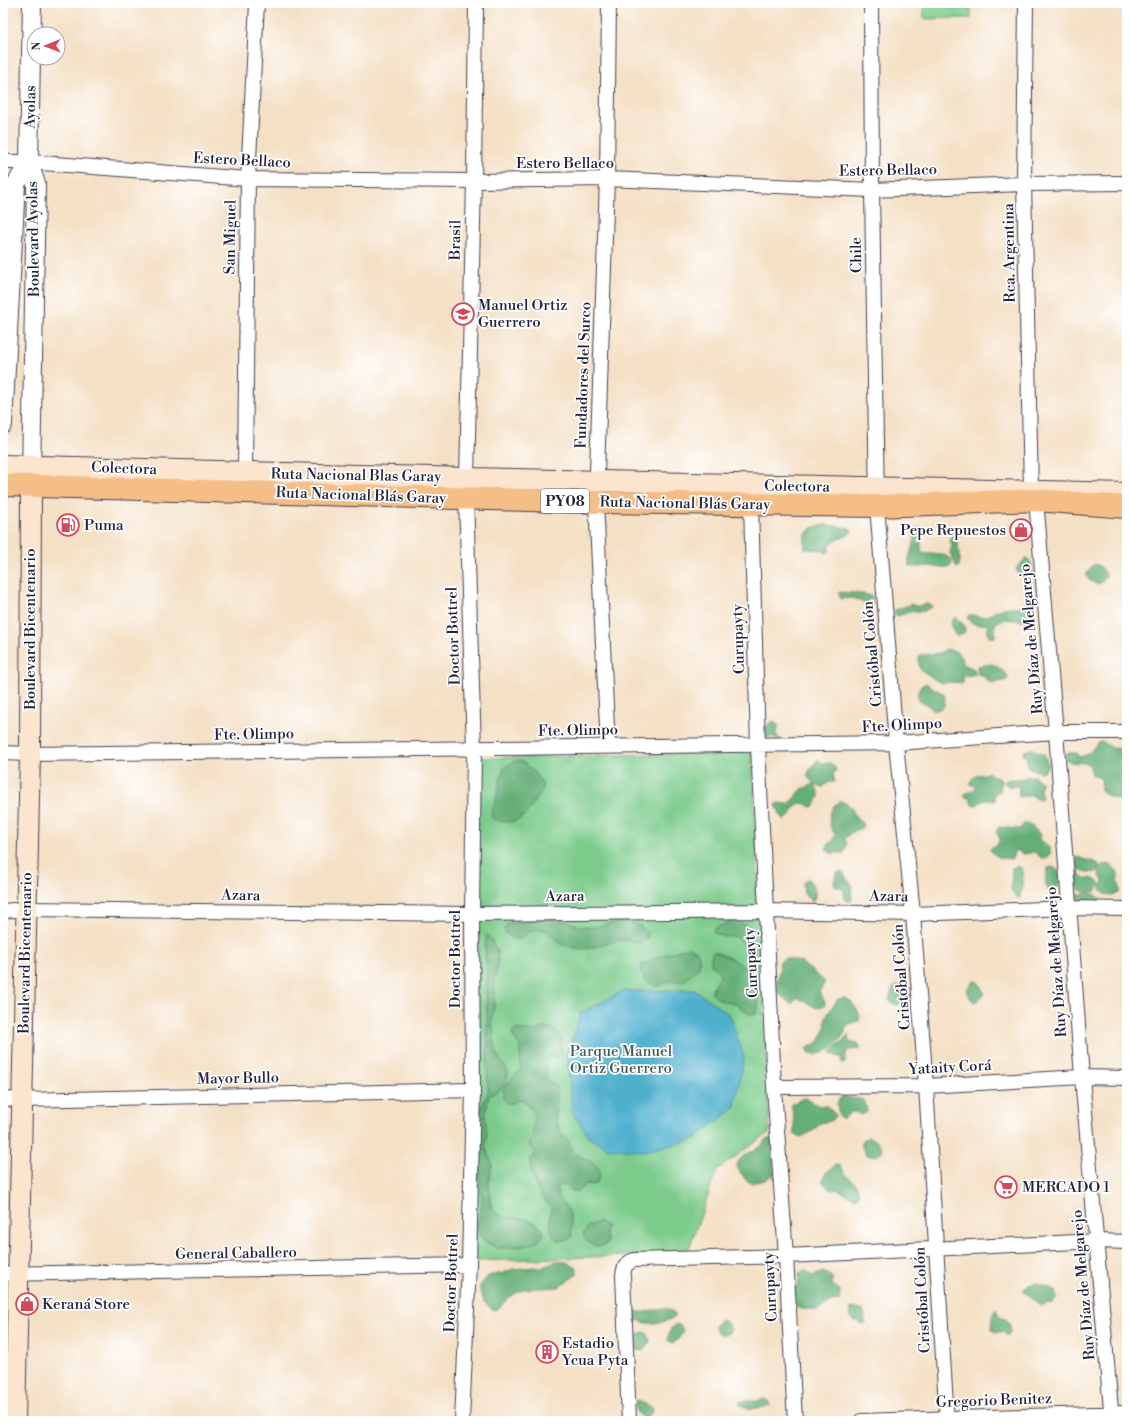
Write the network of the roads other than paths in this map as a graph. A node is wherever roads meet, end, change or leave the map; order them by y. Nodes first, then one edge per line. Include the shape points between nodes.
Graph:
1 (32, 3) edge
2 (257, 3) edge
3 (476, 3) edge
4 (609, 3) edge
5 (871, 3) edge
6 (1026, 3) edge
7 (3, 162) edge
8 (29, 162) junction
9 (248, 179) junction
10 (607, 179) junction
11 (474, 181) junction
12 (1127, 183) edge
13 (1024, 184) junction
14 (872, 190) junction
15 (3, 424) edge
16 (3, 466) edge
17 (245, 472) junction
18 (31, 475) junction
19 (597, 481) junction
20 (3, 485) edge
21 (467, 488) junction
22 (1127, 493) edge
23 (1033, 495) junction
24 (876, 497) junction
25 (596, 502) junction
26 (751, 504) junction
27 (1127, 507) edge
28 (1056, 732) junction
29 (1127, 732) edge
30 (896, 743) junction
31 (758, 746) junction
32 (608, 747) junction
33 (474, 749) junction
34 (3, 753) edge
35 (30, 754) junction
36 (1069, 908) junction
37 (26, 909) junction
38 (1127, 909) edge
39 (3, 911) edge
40 (766, 911) junction
41 (472, 914) junction
42 (913, 914) junction
43 (1082, 1077) junction
44 (1127, 1078) edge
45 (926, 1086) junction
46 (774, 1087) junction
47 (473, 1090) junction
48 (13, 1100) edge
49 (1097, 1241) junction
50 (1127, 1242) edge
51 (936, 1250) junction
52 (786, 1256) junction
53 (469, 1264) junction
54 (11, 1274) edge
55 (1127, 1413) edge
56 (1112, 1417) edge
57 (947, 1420) edge
58 (15, 1421) edge
59 (462, 1421) edge
60 (629, 1421) edge
61 (795, 1421) edge
62 (861, 1421) edge

1 - 8 street, Ayolas
2 - 9 street, San Miguel
3 - 11 street, Brasil
4 - 10 street, Fundadores del Surco
5 - 14 street, Chile
6 - 13 street, Rca. Argentina
7 - 8 street, Estero Bellaco
8 - 9 street, Estero Bellaco
8 - 15 street, Boulevard Ayolas via 16,184
8 - 18 street, Boulevard Ayolas via 36,184
9 - 11 street, Estero Bellaco
9 - 17 street, San Miguel
10 - 11 street, Estero Bellaco
10 - 14 street, Estero Bellaco
10 - 19 street, Fundadores del Surco
11 - 21 street, Brasil
12 - 13 street, Estero Bellaco
13 - 14 street, Estero Bellaco
13 - 23 street, Rca. Argentina
14 - 24 street, Chile
16 - 18 main road, Colectora
17 - 18 main road, Colectora
17 - 21 main road, Ruta Nacional Blas Garay
18 - 20 highway, Ruta Nacional Blás Garay / PY08
18 - 21 highway, Ruta Nacional Blás Garay / PY08
18 - 35 main road, Boulevard Bicentenario
19 - 21 main road, Colectora
19 - 24 main road, Colectora
19 - 25 street, Fundadores del Surco
21 - 25 highway, Ruta Nacional Blás Garay / PY08
21 - 33 street, Doctor Bottrel
22 - 23 main road
23 - 24 highway, Ruta Nacional Blás Garay / PY08
23 - 27 highway, Ruta Nacional Blás Garay / PY08
23 - 28 street, Ruy Díaz de Melgarejo
24 - 26 highway, Ruta Nacional Blás Garay / PY08
24 - 30 street, Cristóbal Colón
25 - 26 highway, Ruta Nacional Blás Garay / PY08
25 - 32 street, Fundadores del Surco
26 - 31 street, Curupayty
28 - 29 street, Fte. Olimpo
28 - 30 street, Fte. Olimpo
28 - 36 street, Ruy Díaz de Melgarejo
30 - 31 street, Fte. Olimpo
30 - 42 street, Cristóbal Colón
31 - 32 street, Fte. Olimpo
31 - 40 street, Curupayty
32 - 33 street, Fte. Olimpo
33 - 35 street, Fte. Olimpo
33 - 41 street, Doctor Bottrel
34 - 35 street, Fte. Olimpo
35 - 37 main road, Boulevard Bicentenario
36 - 38 street, Azara
36 - 42 street, Azara
36 - 43 street, Ruy Díaz de Melgarejo
37 - 39 street, Azara
37 - 41 street, Azara
37 - 48 main road, Boulevard Bicentenario
40 - 41 street, Azara
40 - 42 street, Azara
40 - 46 street, Curupayty
41 - 47 street, Doctor Bottrel
42 - 45 street, Cristóbal Colón
43 - 44 street, Yataity Corá
43 - 45 street, Yataity Corá
43 - 49 street, Ruy Díaz de Melgarejo
45 - 46 street, Yataity Corá
45 - 51 street, Cristóbal Colón
46 - 52 street, Curupayty
47 - 48 street, Mayor Bullo
47 - 53 street, Doctor Bottrel
48 - 54 main road, Boulevard Bicentenario
49 - 50 street
49 - 51 street
49 - 56 street, Ruy Díaz de Melgarejo
51 - 52 street
51 - 57 street, Cristóbal Colón
52 - 60 street via 634,1260 625,1265
52 - 61 street, Curupayty
53 - 54 street, General Caballero
53 - 59 street, Doctor Bottrel
54 - 58 main road, Boulevard Bicentenario
55 - 56 street, Gregorio Benitez
56 - 57 street, Gregorio Benitez
57 - 62 street, Gregorio Benitez

